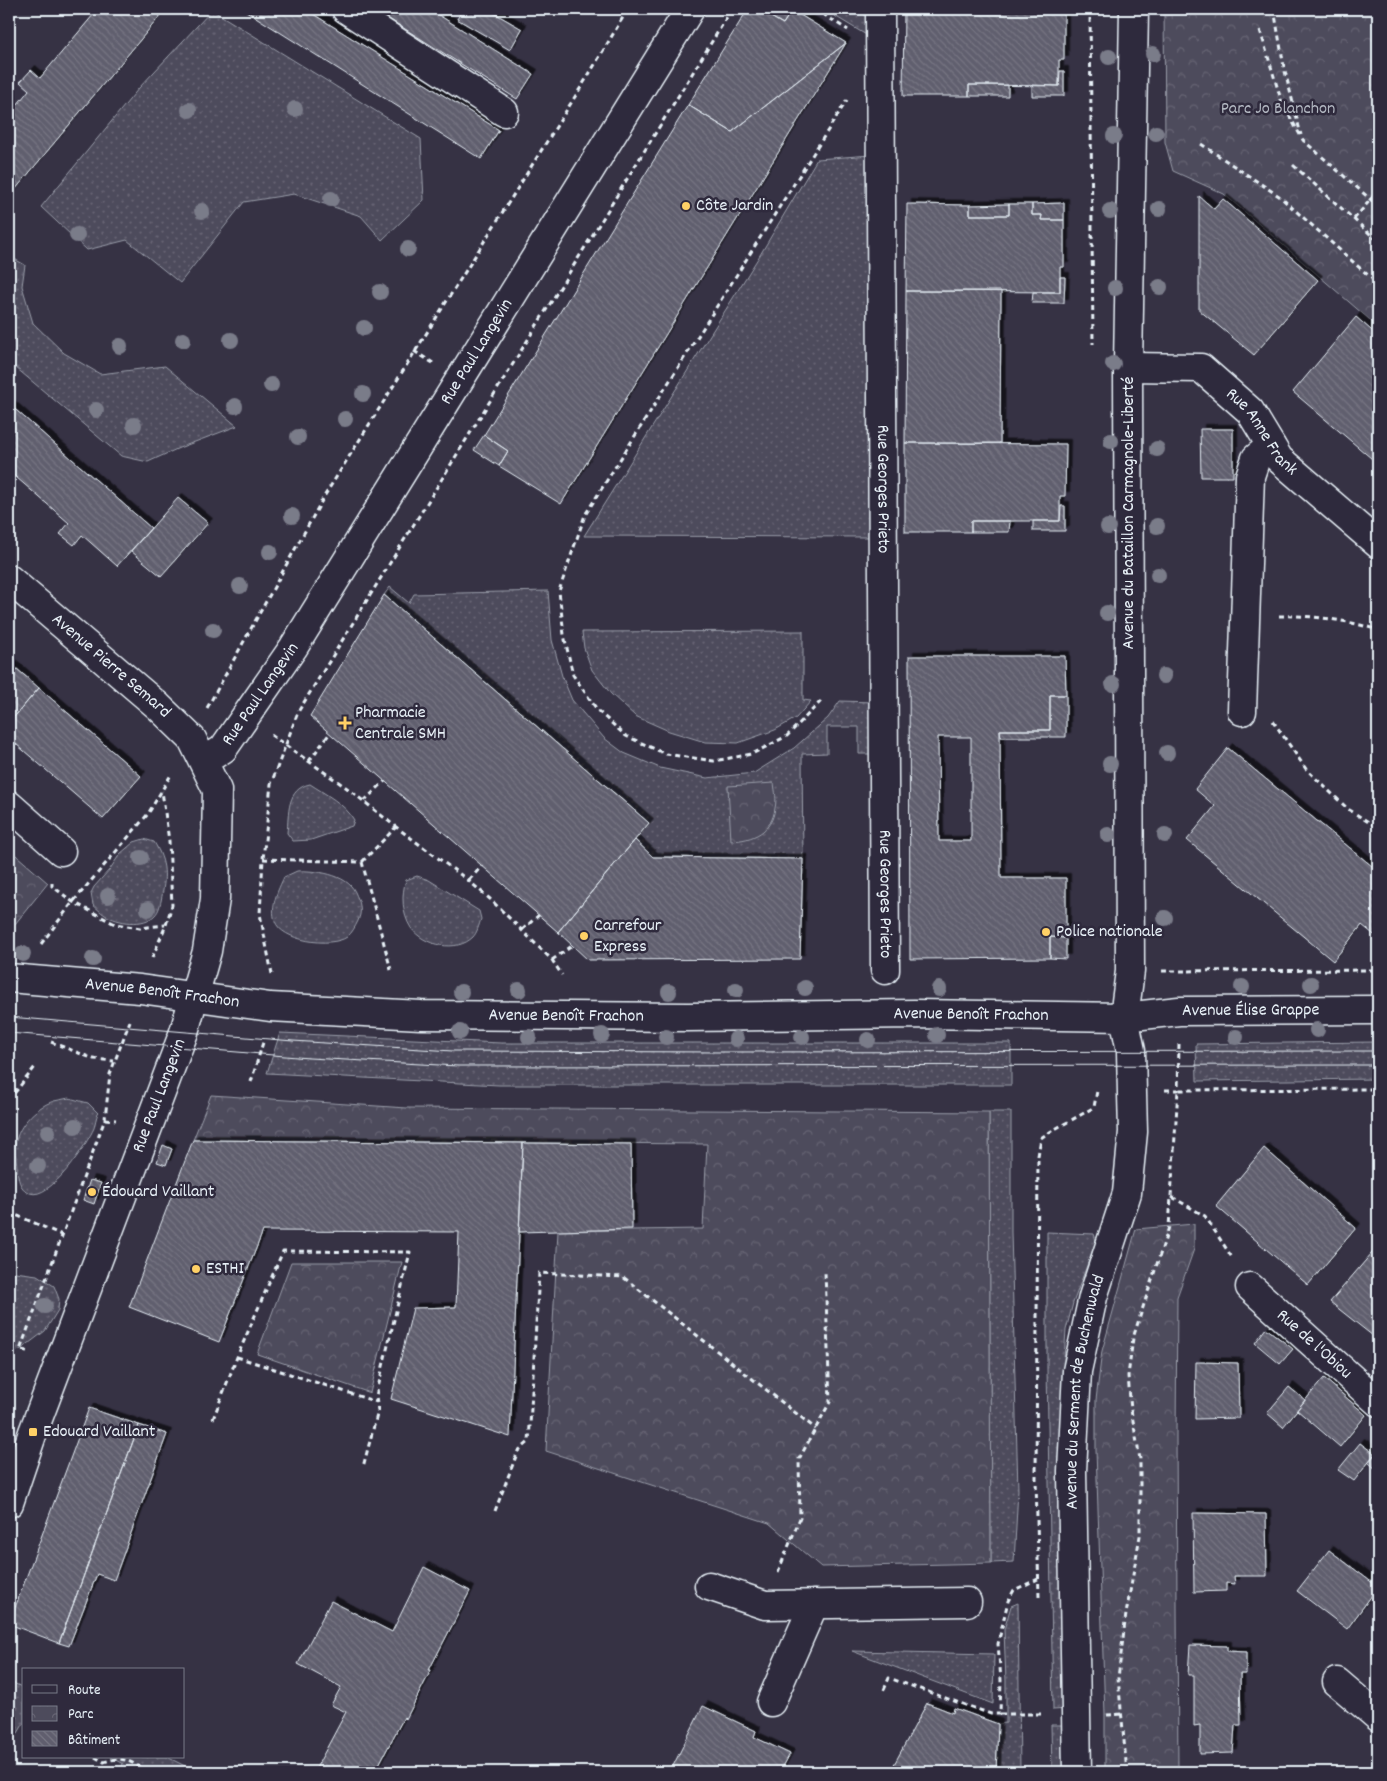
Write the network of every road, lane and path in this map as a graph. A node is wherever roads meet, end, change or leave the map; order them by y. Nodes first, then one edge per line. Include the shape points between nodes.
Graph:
1 (346, 9) edge
2 (628, 9) edge
3 (690, 9) edge
4 (732, 9) edge
5 (815, 9) edge
6 (880, 9) edge
7 (1090, 9) edge
8 (1134, 9) edge
9 (1274, 9) edge
10 (1260, 30) dead end
11 (880, 48) junction
12 (849, 98) dead end
13 (504, 112) dead end
14 (1303, 140) junction
15 (1201, 144) dead end
16 (1293, 165) dead end
17 (1378, 191) edge
18 (1371, 200) junction
19 (1378, 206) edge
20 (1354, 219) junction
21 (1378, 240) edge
22 (1378, 284) edge
23 (1093, 351) dead end
24 (1128, 367) junction
25 (1271, 446) junction
26 (1378, 544) edge
27 (9, 578) edge
28 (1272, 616) dead end
29 (1378, 630) edge
30 (215, 691) junction
31 (821, 701) dead end
32 (1242, 711) dead end
33 (1269, 714) dead end
34 (244, 719) junction
35 (330, 733) dead end
36 (286, 744) junction
37 (198, 750) junction
38 (309, 761) junction
39 (385, 781) dead end
40 (162, 791) junction
41 (364, 801) junction
42 (9, 805) edge
43 (396, 827) junction
44 (1378, 828) edge
45 (60, 851) joint
46 (263, 859) junction
47 (362, 862) junction
48 (482, 866) dead end
49 (469, 881) junction
50 (73, 902) junction
51 (539, 915) dead end
52 (166, 925) junction
53 (522, 930) junction
54 (41, 944) dead end
55 (572, 946) dead end
56 (552, 960) junction
57 (391, 970) dead end
58 (885, 970) dead end
59 (1378, 970) edge
60 (1179, 971) dead end
61 (562, 975) dead end
62 (9, 978) edge
63 (140, 989) junction
64 (194, 998) junction
65 (270, 1007) junction
66 (1378, 1010) edge
67 (1124, 1017) junction
68 (51, 1042) dead end
69 (114, 1061) junction
70 (35, 1067) dead end
71 (251, 1082) dead end
72 (1378, 1089) edge
73 (1097, 1092) dead end
74 (9, 1100) edge
75 (1038, 1156) dead end
76 (1172, 1197) junction
77 (9, 1212) edge
78 (62, 1235) junction
79 (826, 1272) dead end
80 (1250, 1287) joint
81 (26, 1351) dead end
82 (237, 1356) junction
83 (377, 1402) junction
84 (1378, 1402) edge
85 (212, 1419) dead end
86 (816, 1430) junction
87 (363, 1467) dead end
88 (9, 1503) edge
89 (495, 1511) dead end
90 (790, 1540) dead end
91 (1038, 1579) dead end
92 (709, 1586) dead end
93 (967, 1602) dead end
94 (814, 1604) junction
95 (1337, 1682) dead end
96 (884, 1690) dead end
97 (771, 1702) dead end
98 (1000, 1714) junction
99 (1019, 1714) dead end
100 (1378, 1718) edge
101 (97, 1758) edge
102 (147, 1772) edge
103 (1077, 1772) edge
104 (1127, 1772) edge

1 - 13 street
2 - 30 path via 325,494
3 - 34 street, Rue Paul Langevin via 293,648
4 - 36 path via 298,712
5 - 11 path
6 - 11 street, Rue Georges Prieto
7 - 23 path
8 - 24 street, Avenue du Bataillon Carmagnole-Liberté
9 - 14 path via 1284,67
10 - 14 path via 1282,103
11 - 58 street, Rue Georges Prieto
12 - 31 path via 585,514 559,591 564,635 574,675 598,711 626,736 666,754 714,762 752,754 787,736
14 - 18 path
15 - 22 path via 1278,196
16 - 20 path
17 - 18 path
18 - 19 path
18 - 20 path
20 - 21 path
24 - 25 street, Rue Anne Frank via 1201,368 1250,411
24 - 67 street, Avenue du Bataillon Carmagnole-Liberté via 1130,971
25 - 26 street, Rue Anne Frank via 1279,459
25 - 32 street via 1256,458 1250,476
27 - 37 street, Avenue Pierre Semard via 158,706
28 - 29 path via 1350,621
30 - 34 path
30 - 37 path
33 - 44 path via 1306,769 1348,809
34 - 36 path
34 - 37 street, Rue Paul Langevin via 223,749
35 - 38 path
36 - 38 path
36 - 46 path via 272,784
37 - 40 path
37 - 64 street, Rue Paul Langevin via 217,790 215,899 207,951
38 - 41 path
39 - 41 path
40 - 50 path via 148,814
40 - 52 path via 169,841 172,905
41 - 43 path
42 - 45 street
43 - 47 path
43 - 49 path
45 - 50 path via 60,860 51,873 52,886
46 - 47 path
46 - 65 path via 260,914 274,984
47 - 57 path
48 - 49 path
49 - 53 path
50 - 52 path via 115,924 140,928
50 - 54 path
51 - 53 path
52 - 63 path
53 - 56 path
55 - 56 path
56 - 61 path
59 - 60 path
62 - 63 street, Avenue Benoît Frachon
63 - 64 street, Avenue Benoît Frachon
63 - 69 path
64 - 65 street, Avenue Benoît Frachon
64 - 88 street, Rue Paul Langevin
65 - 67 street, Avenue Benoît Frachon via 431,1016 914,1014
65 - 71 path
66 - 67 street, Avenue Élise Grappe via 1179,1012
67 - 103 street, Avenue du Serment de Buchenwald via 1131,1051 1133,1132 1127,1193 1093,1297 1077,1371 1072,1470
68 - 69 path via 94,1059
69 - 78 path via 104,1119
70 - 74 path
72 - 76 path via 1178,1090
73 - 75 path via 1094,1107 1042,1138
76 - 80 path via 1205,1216
76 - 104 path via 1169,1228 1133,1338 1128,1376 1130,1410 1140,1459 1140,1536 1118,1678
77 - 78 path
78 - 81 path via 20,1350
79 - 86 path via 830,1402
80 - 84 street, Rue de l'Obiou
82 - 83 path
82 - 83 path via 283,1251 410,1252
82 - 85 path
83 - 87 path via 378,1411
86 - 89 path via 623,1277 539,1273 529,1442 518,1451
86 - 90 path via 799,1459 800,1518
91 - 98 path via 1014,1590 1008,1601 998,1644
92 - 94 street via 765,1605
93 - 94 street
94 - 97 street
95 - 100 street
96 - 98 path via 889,1678 991,1714
98 - 99 path
101 - 102 path via 104,1762 124,1759

